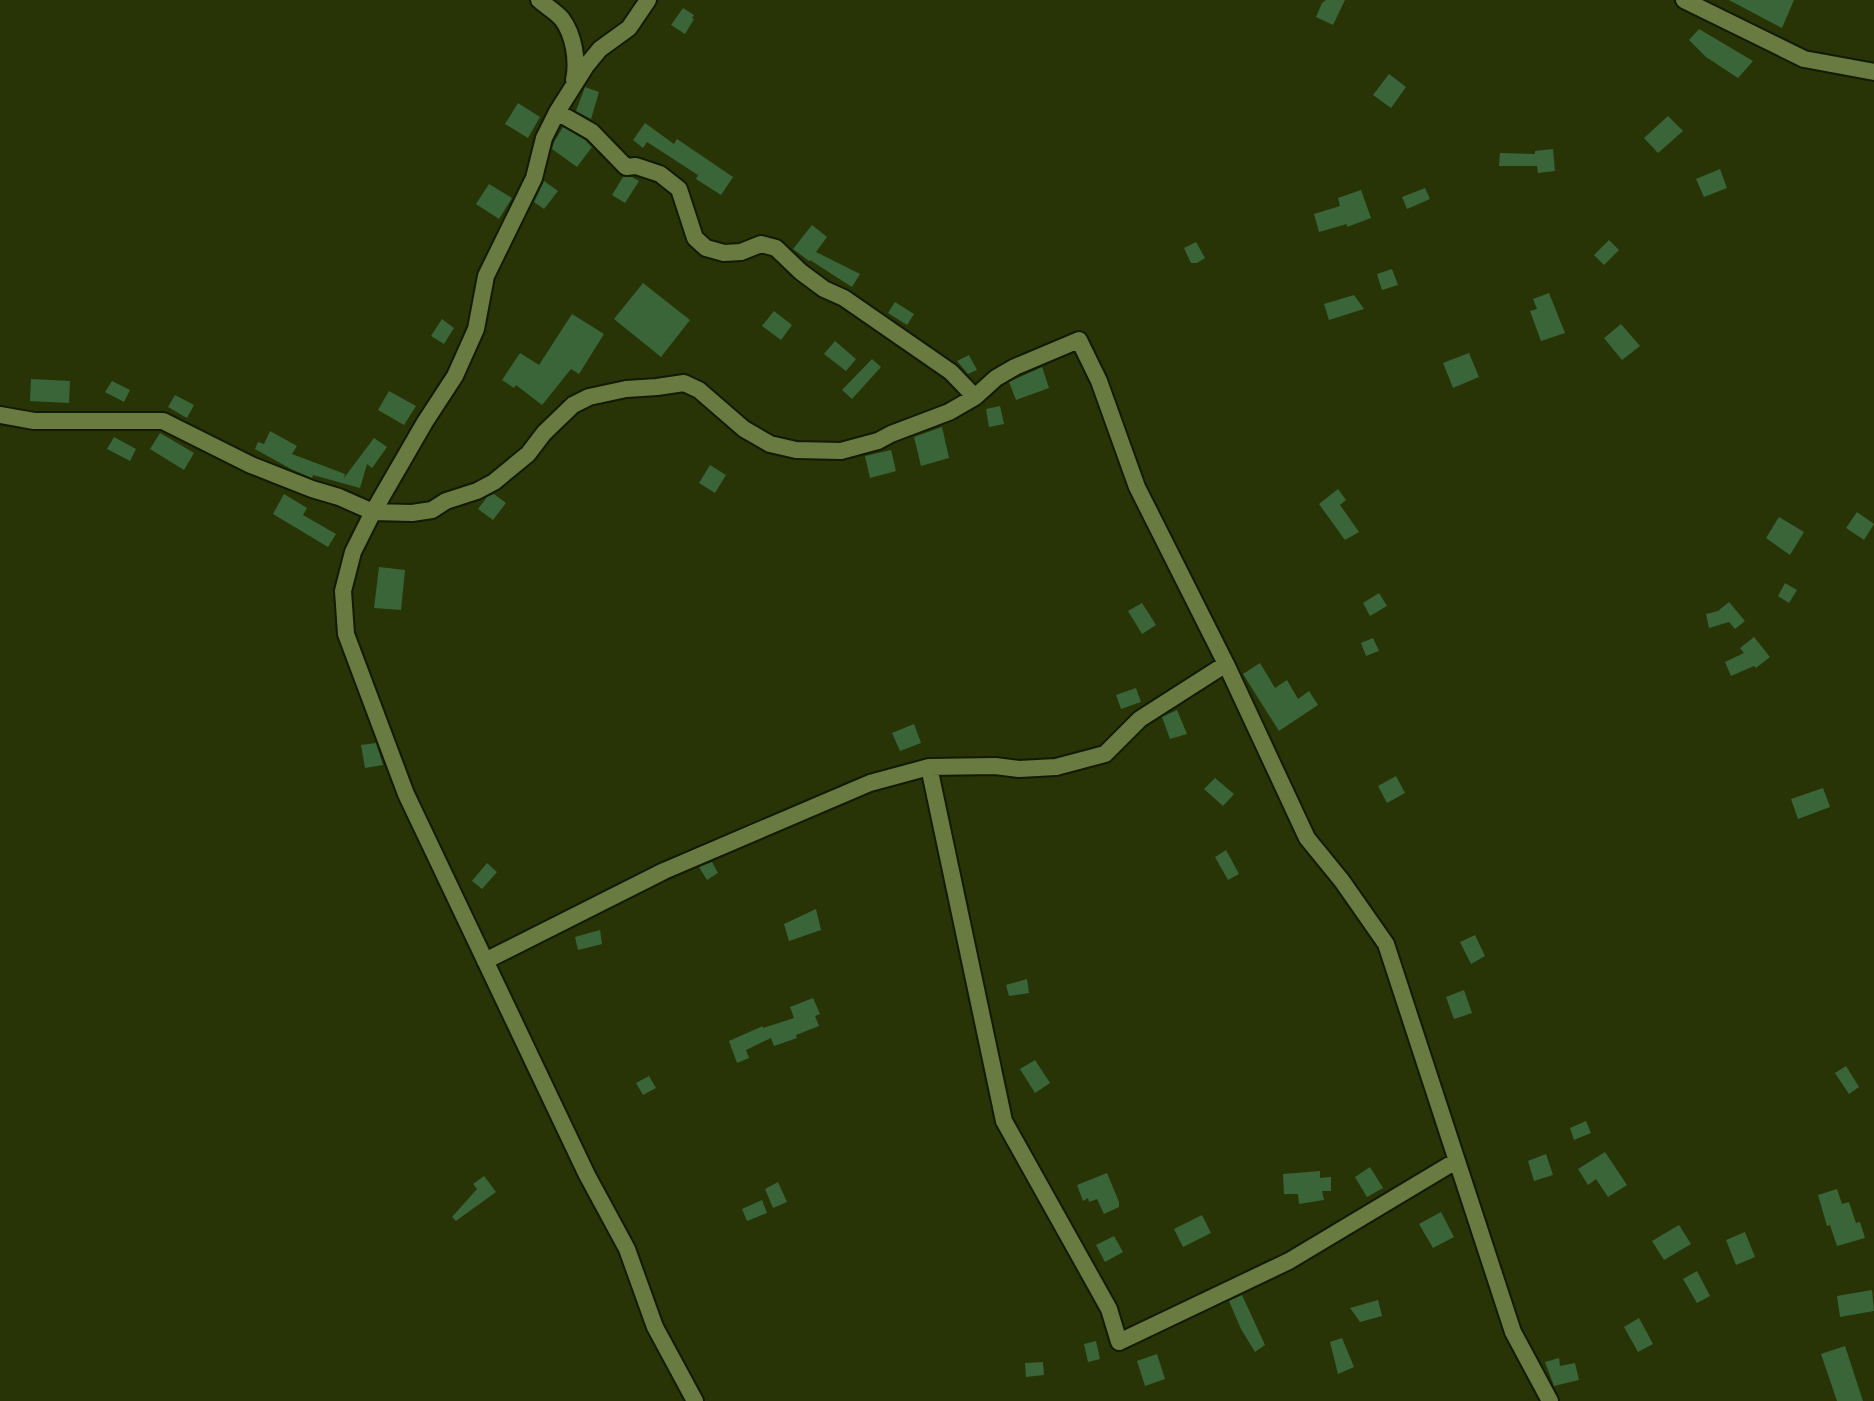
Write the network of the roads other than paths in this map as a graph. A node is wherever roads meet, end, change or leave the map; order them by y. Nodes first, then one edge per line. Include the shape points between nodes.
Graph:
1 (539, 0) edge
2 (648, 0) edge
3 (1684, 0) edge
4 (1874, 72) edge
5 (573, 84) junction
6 (557, 112) junction
7 (975, 397) junction
8 (0, 415) edge
9 (373, 512) junction
10 (1226, 664) junction
11 (929, 767) junction
12 (485, 961) junction
13 (1456, 1161) junction
14 (695, 1401) edge
15 (1550, 1401) edge

1 - 5 street via 562,19 570,36 577,67
2 - 5 street via 629,28 600,49
3 - 4 street via 1804,60
5 - 6 street
6 - 7 street via 592,132 626,167 660,174 679,189 695,238 706,248 724,253 741,252 761,244 776,248 818,286 844,298 951,372
6 - 9 street via 544,138 534,178 486,276 476,329 455,376
7 - 9 street via 949,412 868,444 841,451 796,450 756,436 699,390 684,383 626,389 589,397 573,405 528,454 477,491 432,510
7 - 10 street via 1015,367 1079,340 1099,381 1137,487
8 - 9 street via 34,421 163,421 251,465
9 - 12 street via 352,552 343,591 345,634 406,794
10 - 11 street via 1140,719 1105,754 1056,767
10 - 13 street via 1307,838 1386,944
11 - 12 street via 870,783 664,871
11 - 13 street via 1004,1120 1110,1309 1119,1342 1289,1261
12 - 14 street via 587,1175 627,1249 655,1327
13 - 15 street via 1513,1332

